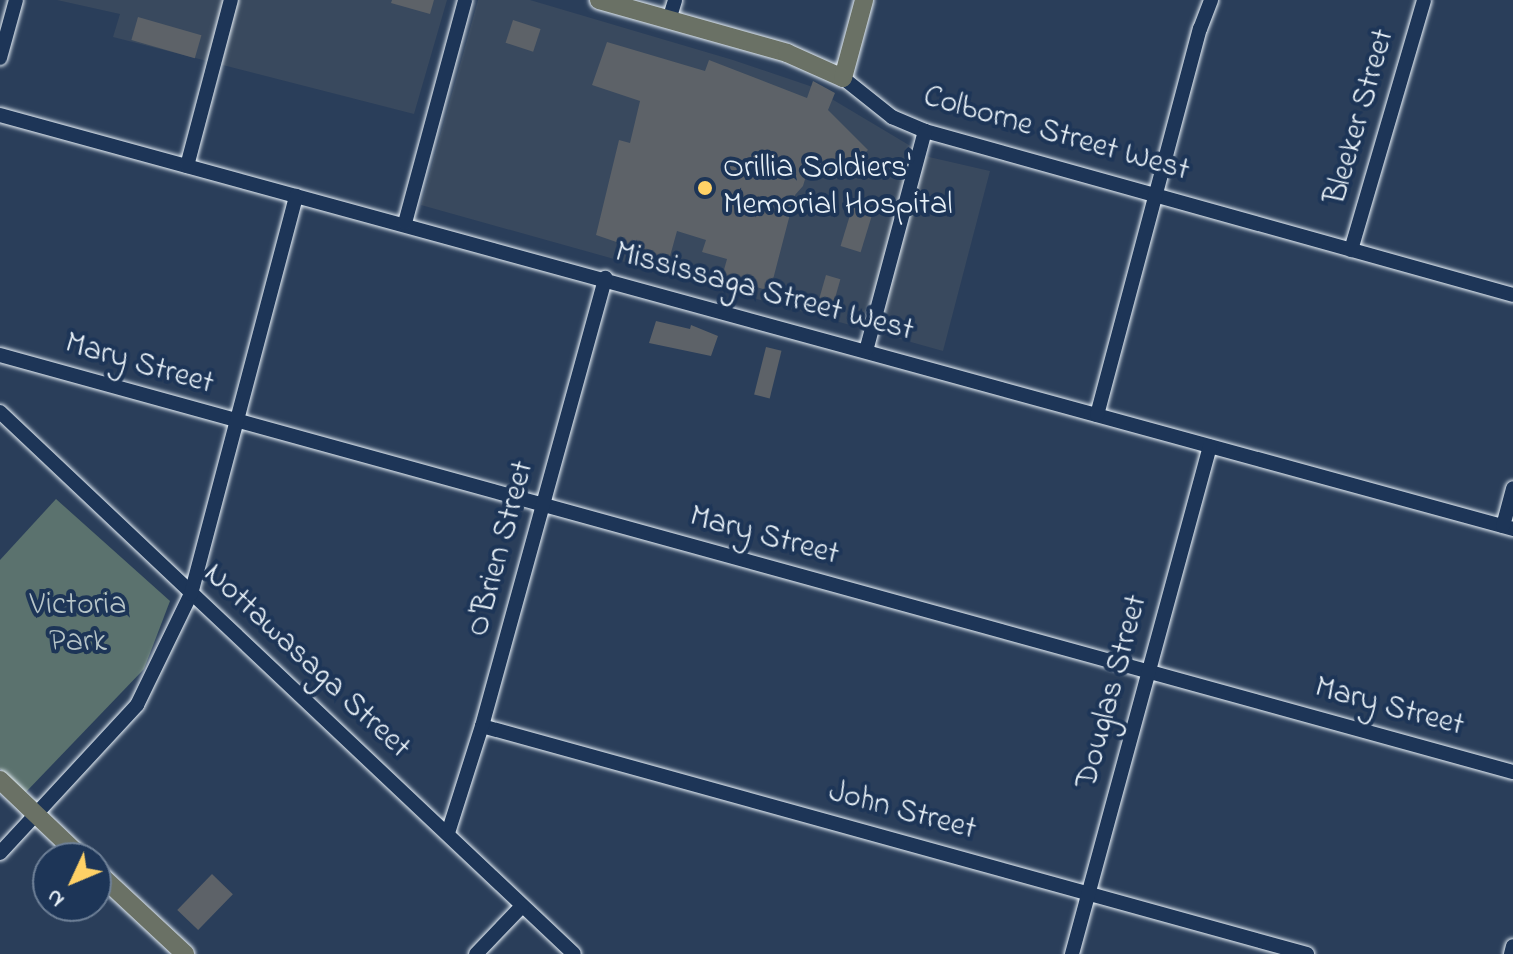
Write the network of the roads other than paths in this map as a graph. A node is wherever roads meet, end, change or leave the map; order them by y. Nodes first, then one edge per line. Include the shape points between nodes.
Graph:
1 (16, 0) edge
2 (231, 0) edge
3 (465, 0) edge
4 (599, 0) edge
5 (675, 0) edge
6 (864, 0) edge
7 (1211, 0) edge
8 (1424, 0) edge
9 (669, 20) junction
10 (0, 58) edge
11 (843, 78) junction
12 (0, 115) edge
13 (925, 131) junction
14 (187, 166) junction
15 (296, 196) junction
16 (1156, 196) junction
17 (405, 223) junction
18 (1351, 250) junction
19 (605, 278) junction
20 (1513, 295) edge
21 (866, 351) junction
22 (0, 355) edge
23 (0, 412) edge
24 (1097, 415) junction
25 (235, 421) junction
26 (1210, 446) junction
27 (1513, 488) edge
28 (544, 507) junction
29 (1508, 528) edge
30 (191, 594) junction
31 (1147, 670) junction
32 (482, 726) junction
33 (1513, 772) edge
34 (0, 780) edge
35 (36, 815) junction
36 (448, 833) junction
37 (65, 842) edge
38 (0, 853) edge
39 (112, 886) edge
40 (1089, 892) junction
41 (522, 906) junction
42 (1513, 946) edge
43 (185, 954) edge
44 (476, 954) edge
45 (574, 954) edge
46 (1072, 954) edge
47 (1307, 954) edge
48 (1511, 954) edge

1 - 10 street
2 - 14 street
3 - 17 street
4 - 9 main road, Colborne Street West
5 - 9 street
6 - 11 main road
7 - 16 street
8 - 18 street, Bleeker Street
9 - 11 main road, Colborne Street West via 787,53
11 - 13 street, Colborne Street West via 892,117
12 - 14 street, Mississaga Street West
13 - 16 street, Colborne Street West
13 - 21 street
14 - 15 street, Mississaga Street West
15 - 17 street, Mississaga Street West
15 - 25 street
16 - 18 street, Colborne Street West
16 - 24 street
17 - 19 street, Mississaga Street West
18 - 20 street, Colborne Street West
19 - 21 street, Mississaga Street West
19 - 28 street, O'Brien Street
21 - 24 street, Mississaga Street West
22 - 25 street, Mary Street
23 - 30 street, Nottawasaga Street
24 - 26 street, Mississaga Street West
25 - 28 street, Mary Street
25 - 30 street
26 - 29 street, Mississaga Street West
26 - 31 street, Douglas Street
27 - 29 street
28 - 31 street, Mary Street
28 - 32 street, O'Brien Street
30 - 35 street via 137,705
30 - 36 street, Nottawasaga Street
31 - 33 street, Mary Street
31 - 40 street, Douglas Street
32 - 36 street, O'Brien Street
32 - 40 street, John Street
34 - 35 main road
35 - 37 main road
35 - 38 street
36 - 41 street, Nottawasaga Street
39 - 43 main road
40 - 46 street, Douglas Street
40 - 47 street, John Street
41 - 44 street
41 - 45 street, Nottawasaga Street
42 - 48 street

